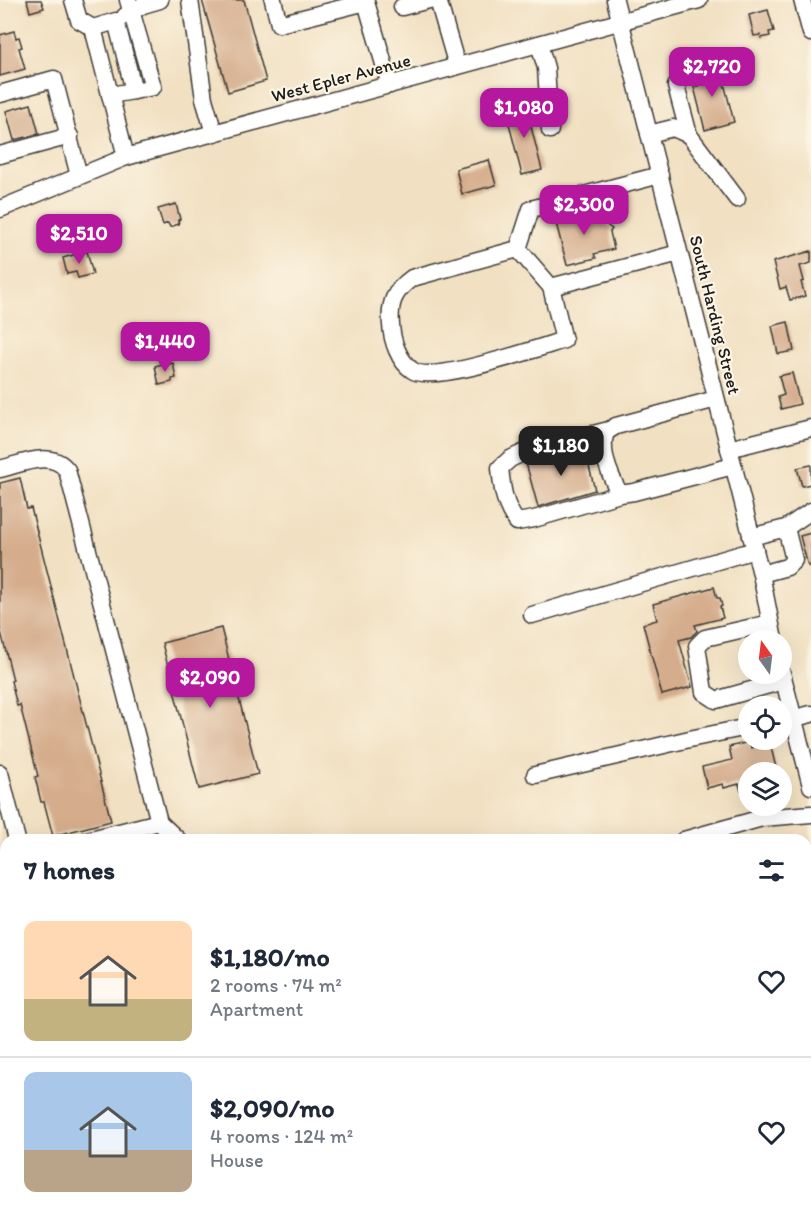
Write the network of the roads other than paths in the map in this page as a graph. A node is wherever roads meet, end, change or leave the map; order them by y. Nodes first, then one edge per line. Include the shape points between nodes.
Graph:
1 (73, 0) edge
2 (160, 0) edge
3 (190, 0) edge
4 (273, 0) edge
5 (429, 0) edge
6 (438, 0) edge
7 (615, 0) edge
8 (699, 0) edge
9 (802, 0) edge
10 (130, 5) edge
11 (402, 7) dead end
12 (116, 21) junction
13 (621, 22) junction
14 (93, 28) junction
15 (811, 33) edge
16 (539, 44) junction
17 (457, 66) junction
18 (390, 85) junction
19 (676, 86) dead end
20 (134, 91) junction
21 (0, 94) edge
22 (110, 95) junction
23 (550, 130) dead end
24 (203, 131) junction
25 (649, 134) junction
26 (689, 135) junction
27 (70, 136) junction
28 (0, 155) edge
29 (126, 157) junction
30 (660, 175) junction
31 (79, 176) junction
32 (737, 199) dead end
33 (1, 205) edge
34 (518, 249) junction
35 (679, 253) junction
36 (551, 287) junction
37 (716, 399) junction
38 (811, 428) edge
39 (609, 430) junction
40 (729, 449) junction
41 (733, 466) junction
42 (0, 469) edge
43 (620, 494) junction
44 (811, 512) edge
45 (786, 528) junction
46 (753, 543) junction
47 (761, 574) junction
48 (532, 615) dead end
49 (770, 623) junction
50 (738, 630) edge
51 (740, 630) edge
52 (772, 630) edge
53 (762, 684) edge
54 (811, 714) edge
55 (792, 719) edge
56 (738, 729) edge
57 (792, 734) edge
58 (0, 773) edge
59 (535, 775) dead end
60 (811, 786) edge
61 (811, 814) edge
62 (159, 822) junction
63 (15, 834) edge
64 (111, 834) edge
65 (172, 834) edge
66 (705, 834) edge

1 - 14 street via 79,20
2 - 10 street
3 - 24 street via 204,99
4 - 18 street via 279,24 366,2
5 - 11 street
6 - 17 street
7 - 13 street, South Harding Street
8 - 13 street, West Epler Avenue
9 - 15 street
10 - 12 street
10 - 20 street via 153,87
12 - 14 street
12 - 20 street
13 - 16 street, West Epler Avenue
13 - 25 street, South Harding Street
14 - 22 street
16 - 17 street, West Epler Avenue
16 - 23 street via 546,68
17 - 18 street, West Epler Avenue
18 - 24 street, West Epler Avenue
19 - 26 street
20 - 22 street
21 - 27 street via 54,80
22 - 29 street
24 - 29 street, West Epler Avenue
25 - 26 street via 673,128
25 - 30 street, South Harding Street
26 - 32 street
27 - 28 street
27 - 31 street
29 - 31 street, West Epler Avenue
30 - 34 street via 531,209
30 - 35 street, South Harding Street
31 - 33 street, West Epler Avenue
34 - 36 street
34 - 36 street via 412,278 398,288 390,318 399,356 413,372 440,373 564,340
35 - 36 street
35 - 37 street, South Harding Street
37 - 39 street
37 - 40 street, South Harding Street
38 - 40 street
39 - 43 street via 602,442
39 - 43 street via 529,450 510,459 500,468 501,484 517,522
40 - 41 street, South Harding Street
41 - 43 street
41 - 46 street, South Harding Street
42 - 62 street via 45,458 55,459 67,470
44 - 45 street
45 - 46 street
45 - 47 street via 794,560 787,567
46 - 47 street, South Harding Street
46 - 48 street
47 - 49 street, South Harding Street
49 - 51 street
49 - 52 street, South Harding Street
50 - 53 street via 705,638 697,646 704,692 716,700
54 - 55 street
56 - 59 street
57 - 60 street
58 - 63 street
61 - 66 street via 762,818
62 - 64 street
62 - 65 street

